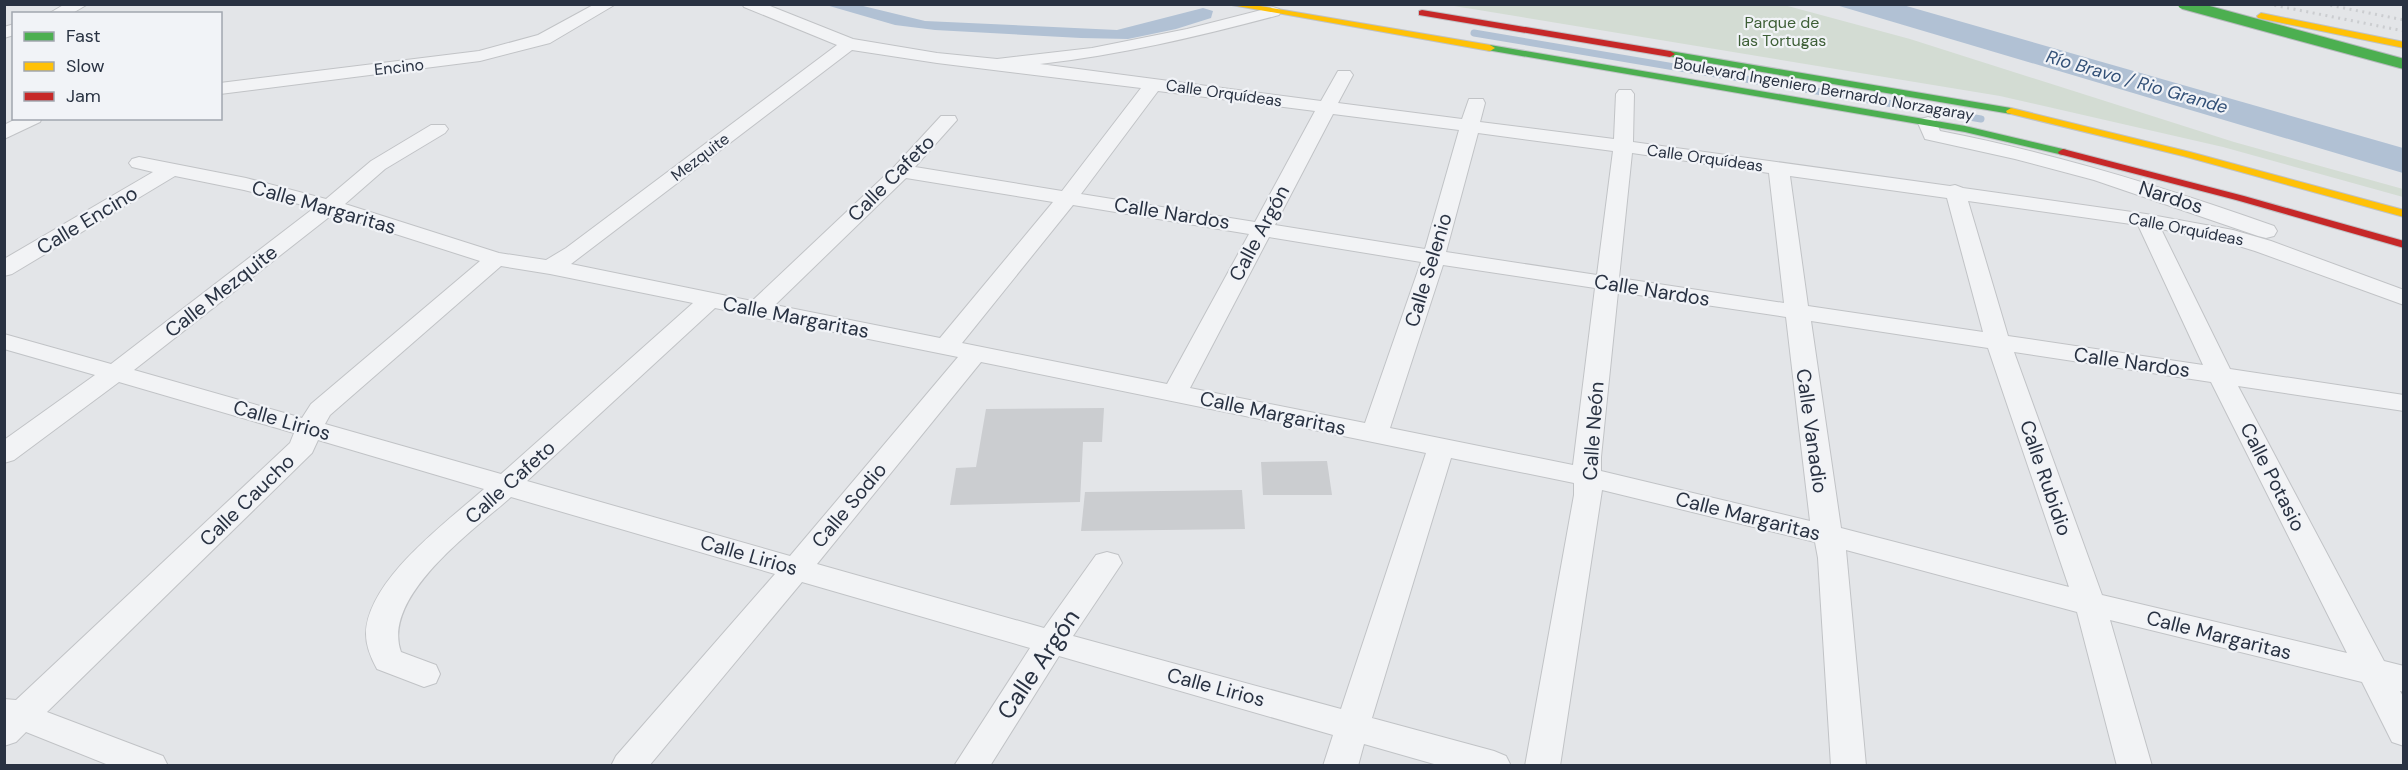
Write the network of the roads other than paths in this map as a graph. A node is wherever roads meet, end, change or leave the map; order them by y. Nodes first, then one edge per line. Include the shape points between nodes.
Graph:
1 (608, 4) edge
2 (750, 4) edge
3 (1230, 4) edge
4 (2169, 4) edge
5 (2183, 4) edge
6 (2204, 4) edge
7 (2230, 4) edge
8 (75, 5) edge
9 (60, 12) edge
10 (1273, 12) junction
11 (1413, 12) dead end
12 (849, 44) junction
13 (2403, 45) edge
14 (2403, 51) edge
15 (997, 64) junction
16 (2403, 64) edge
17 (1344, 75) dead end
18 (1154, 84) junction
19 (222, 89) edge
20 (1625, 94) dead end
21 (1476, 103) dead end
22 (1325, 106) junction
23 (29, 120) edge
24 (948, 120) dead end
25 (1469, 127) junction
26 (438, 129) dead end
27 (1930, 129) junction
28 (4, 133) edge
29 (1623, 146) junction
30 (139, 163) dead end
31 (1779, 168) junction
32 (169, 171) junction
33 (901, 171) junction
34 (1955, 191) junction
35 (1068, 197) junction
36 (330, 206) junction
37 (2403, 214) edge
38 (2146, 220) junction
39 (1261, 228) junction
40 (2403, 245) edge
41 (1434, 257) junction
42 (496, 259) junction
43 (550, 267) junction
44 (4, 269) edge
45 (1607, 283) junction
46 (2403, 283) edge
47 (2403, 298) edge
48 (710, 300) junction
49 (756, 310) junction
50 (1796, 313) junction
51 (4, 341) edge
52 (1998, 342) junction
53 (946, 346) junction
54 (975, 353) junction
55 (115, 373) junction
56 (2220, 375) junction
57 (1175, 393) junction
58 (2403, 403) edge
59 (309, 428) junction
60 (1375, 434) junction
61 (1441, 448) junction
62 (4, 454) edge
63 (1588, 477) junction
64 (506, 485) junction
65 (1828, 535) junction
66 (1107, 563) dead end
67 (796, 569) junction
68 (2090, 604) junction
69 (1051, 642) junction
70 (2374, 672) junction
71 (424, 674) dead end
72 (2403, 679) edge
73 (10, 719) edge
74 (1352, 725) junction
75 (2403, 732) edge
76 (151, 765) edge
77 (628, 765) edge
78 (971, 765) edge
79 (1340, 765) edge
80 (1494, 765) edge
81 (1542, 765) edge
82 (1849, 765) edge
83 (2135, 765) edge

1 - 19 street, Encino via 544,39 480,56
2 - 12 street, Calle Orquídeas
3 - 10 main road, Boulevard Ingeniero Bernardo Norzagaray
4 - 14 main road
5 - 16 main road, bridge
6 - 13 main road
7 - 14 main road
8 - 9 street
10 - 15 street, Calle Orquídeas via 1092,53
10 - 27 main road, Boulevard Ingeniero Bernardo Norzagaray
11 - 37 main road, Boulevard Ingeniero Bernardo Norzagaray via 2009,111 2186,154
12 - 15 street, Calle Orquídeas
12 - 43 street, Mezquite via 574,253
15 - 18 street, Calle Orquídeas
17 - 22 street, Calle Argón
18 - 22 street, Calle Orquídeas
18 - 35 street
20 - 29 street, Calle Neón
21 - 25 street, Calle Selenio
22 - 25 street, Calle Orquídeas
22 - 39 street, Calle Argón
23 - 28 street
24 - 33 street, Calle Cafeto
25 - 29 street, Calle Orquídeas
25 - 41 street, Calle Selenio
26 - 36 street, Calle Mezquite via 378,165
27 - 40 main road, Boulevard Ingeniero Bernardo Norzagaray via 2073,153 2264,203
27 - 46 street, Nardos via 2140,187
29 - 31 street, Calle Orquídeas
29 - 45 street, Calle Neón
30 - 32 street, Calle Margaritas
31 - 34 street, Calle Orquídeas
31 - 50 street, Calle Vanadio
32 - 36 street, Calle Margaritas via 246,184
32 - 44 street, Calle Encino
33 - 35 street, Calle Nardos
33 - 49 street, Calle Cafeto
34 - 38 street, Calle Orquídeas
34 - 52 street, Calle Rubidio
35 - 39 street, Calle Nardos
35 - 53 street
36 - 42 street, Calle Margaritas
36 - 55 street, Calle Mezquite
38 - 47 street, Calle Orquídeas via 2253,243
38 - 56 street, Calle Potasio
39 - 41 street, Calle Nardos
39 - 57 street, Calle Argón
41 - 45 street, Calle Nardos
41 - 60 street, Calle Selenio
42 - 43 street, Calle Margaritas
42 - 59 street, Calle Caucho via 321,410
43 - 48 street, Calle Margaritas
45 - 50 street, Calle Nardos
45 - 63 street, Calle Neón
48 - 49 street, Calle Margaritas
48 - 64 street, Calle Cafeto
49 - 53 street, Calle Margaritas
50 - 52 street, Calle Nardos
50 - 65 street, Calle Vanadio
51 - 55 street, Calle Lirios
52 - 56 street, Calle Nardos
52 - 68 street, Calle Rubidio
53 - 54 street, Calle Margaritas
54 - 57 street, Calle Margaritas
54 - 67 street, Calle Sodio
55 - 59 street, Calle Lirios
55 - 62 street, Calle Mezquite
56 - 58 street, Calle Nardos
56 - 70 street, Calle Potasio
57 - 60 street, Calle Margaritas
59 - 64 street, Calle Lirios
59 - 73 street, Calle Caucho via 302,447
60 - 61 street, Calle Margaritas
61 - 63 street, Calle Margaritas
61 - 74 street
63 - 65 street, Calle Margaritas
63 - 81 street, Calle Neón
64 - 67 street, Calle Lirios
64 - 71 street, Calle Cafeto via 413,569 393,598 380,630 387,660
65 - 68 street, Calle Margaritas
65 - 82 street, Calle Vanadio
66 - 69 street, Calle Argón
67 - 69 street, Calle Lirios
67 - 77 street, Calle Sodio
68 - 70 street, Calle Margaritas
68 - 83 street, Calle Rubidio
69 - 74 street, Calle Lirios
69 - 78 street, Calle Argón
70 - 72 street, Calle Margaritas
70 - 75 street, Calle Potasio
73 - 76 street, Calle Caucho
74 - 79 street
74 - 80 street, Calle Lirios

